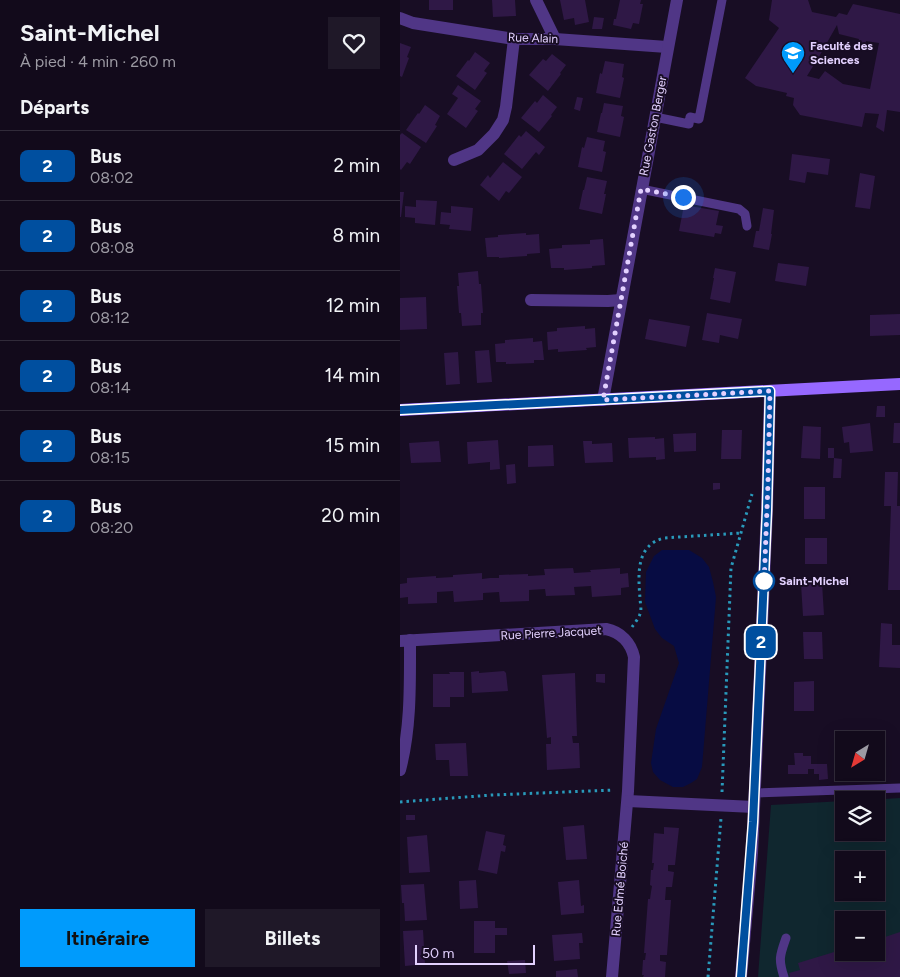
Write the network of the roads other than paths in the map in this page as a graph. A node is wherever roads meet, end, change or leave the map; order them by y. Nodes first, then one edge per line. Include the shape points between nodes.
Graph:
1 (536, 0) edge
2 (677, 0) edge
3 (722, 0) edge
4 (400, 18) edge
5 (514, 39) junction
6 (555, 39) junction
7 (667, 47) junction
8 (655, 117) junction
9 (454, 160) dead end
10 (641, 189) junction
11 (747, 226) dead end
12 (531, 300) dead end
13 (621, 300) junction
14 (900, 384) edge
15 (770, 391) junction
16 (603, 400) junction
17 (400, 410) edge
18 (405, 641) edge
19 (400, 770) edge
20 (900, 788) edge
21 (755, 792) junction
22 (628, 800) junction
23 (754, 807) junction
24 (786, 938) dead end
25 (612, 977) edge
26 (741, 977) edge
27 (784, 977) edge

1 - 6 street
2 - 7 street, Rue Gaston Berger
3 - 8 lane via 699,119 690,117 689,124
4 - 5 street, Rue Alain via 413,23
5 - 6 street, Rue Alain
5 - 9 street via 503,120 478,150
6 - 7 street, Rue Alain
7 - 8 street, Rue Gaston Berger
8 - 10 street, Rue Gaston Berger
10 - 11 lane via 739,209 746,214
10 - 13 street, Rue Gaston Berger
12 - 13 street
13 - 16 street, Rue Gaston Berger
14 - 15 street
15 - 16 street
15 - 21 street
16 - 17 street
18 - 19 street via 408,722
18 - 22 street, Rue Pierre Jacquet via 606,630 624,638 634,657
20 - 21 lane
21 - 23 street
22 - 23 street
22 - 25 street, Rue Edmé Boiché
23 - 26 street
24 - 27 lane via 779,956

